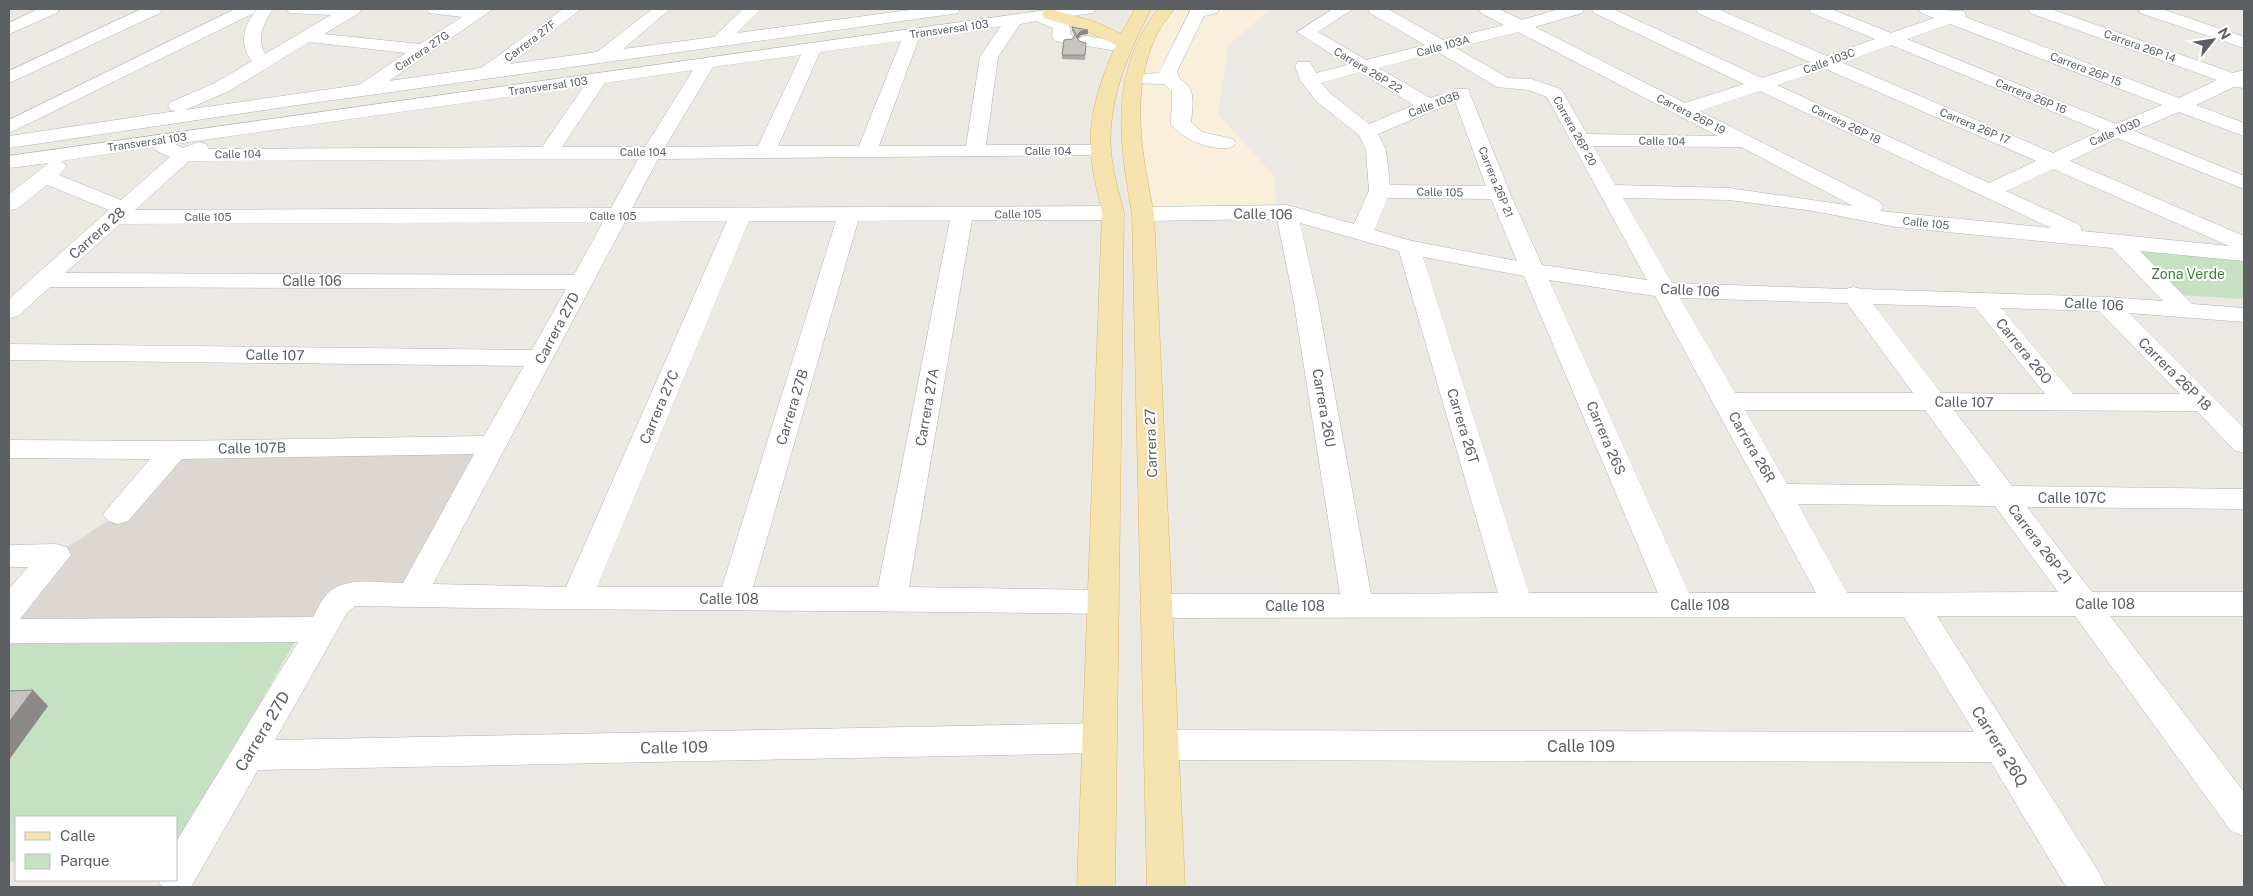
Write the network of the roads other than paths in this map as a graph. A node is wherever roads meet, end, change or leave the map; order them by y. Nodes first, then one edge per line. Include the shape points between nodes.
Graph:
1 (23, 9) edge
2 (51, 9) edge
3 (154, 9) edge
4 (248, 9) edge
5 (265, 9) edge
6 (295, 9) edge
7 (352, 9) edge
8 (435, 9) edge
9 (573, 9) edge
10 (662, 9) edge
11 (753, 9) edge
12 (847, 9) edge
13 (952, 9) edge
14 (1087, 9) edge
15 (1144, 9) edge
16 (1166, 9) edge
17 (1211, 9) edge
18 (1345, 9) edge
19 (1376, 9) edge
20 (1487, 9) edge
21 (1576, 9) edge
22 (1600, 9) edge
23 (1704, 9) edge
24 (1817, 9) edge
25 (1927, 9) edge
26 (1975, 9) edge
27 (2036, 9) edge
28 (2146, 9) edge
29 (932, 10) edge
30 (481, 11) edge
31 (9, 15) edge
32 (1044, 15) junction
33 (1950, 18) junction
34 (1015, 20) junction
35 (831, 25) junction
36 (1520, 26) junction
37 (9, 29) edge
38 (912, 34) junction
39 (306, 37) junction
40 (1066, 38) edge
41 (1891, 38) junction
42 (1087, 41) edge
43 (718, 42) junction
44 (2244, 43) edge
45 (1124, 44) junction
46 (1441, 47) junction
47 (813, 48) junction
48 (424, 50) junction
49 (601, 58) junction
50 (1828, 62) junction
51 (707, 63) junction
52 (256, 67) junction
53 (1364, 67) junction
54 (486, 73) junction
55 (9, 78) edge
56 (599, 78) junction
57 (1169, 78) junction
58 (1134, 79) junction
59 (2240, 79) edge
60 (1504, 83) junction
61 (1762, 84) junction
62 (359, 92) junction
63 (1460, 93) junction
64 (298, 99) junction
65 (2180, 104) junction
66 (1428, 105) junction
67 (1683, 110) junction
68 (111, 126) junction
69 (9, 127) edge
70 (242, 129) junction
71 (2244, 130) edge
72 (2116, 131) junction
73 (1367, 132) junction
74 (1580, 140) junction
75 (9, 142) edge
76 (154, 142) junction
77 (1744, 142) junction
78 (1226, 143) dead end
79 (975, 151) junction
80 (1101, 151) junction
81 (549, 152) junction
82 (652, 152) junction
83 (765, 152) junction
84 (867, 152) junction
85 (74, 153) junction
86 (184, 155) junction
87 (2053, 159) junction
88 (9, 162) edge
89 (44, 176) junction
90 (2244, 183) edge
91 (1380, 191) junction
92 (1609, 191) junction
93 (1987, 192) junction
94 (1499, 193) junction
95 (9, 204) edge
96 (1287, 212) junction
97 (119, 213) junction
98 (1113, 213) junction
99 (962, 214) junction
100 (1143, 214) junction
101 (741, 215) junction
102 (618, 216) junction
103 (849, 216) junction
104 (1896, 220) junction
105 (1362, 232) junction
106 (2092, 240) junction
107 (2119, 242) junction
108 (2244, 244) edge
109 (1409, 247) junction
110 (2244, 254) edge
111 (1534, 271) junction
112 (43, 280) junction
113 (581, 282) junction
114 (1665, 290) junction
115 (1853, 294) junction
116 (1981, 300) junction
117 (2106, 304) junction
118 (2185, 310) junction
119 (9, 311) edge
120 (2244, 315) edge
121 (9, 352) edge
122 (542, 358) junction
123 (1726, 401) junction
124 (1934, 401) junction
125 (2066, 403) junction
126 (2203, 403) junction
127 (2244, 444) edge
128 (495, 445) junction
129 (9, 449) edge
130 (174, 450) junction
131 (1780, 494) junction
132 (2005, 498) junction
133 (2244, 500) edge
134 (118, 514) dead end
135 (9, 556) edge
136 (355, 594) joint
137 (412, 595) junction
138 (576, 599) junction
139 (892, 599) junction
140 (734, 600) junction
141 (1103, 602) junction
142 (1913, 604) junction
143 (2085, 604) junction
144 (2244, 604) edge
145 (1517, 605) junction
146 (1679, 605) junction
147 (1838, 605) junction
148 (1156, 606) junction
149 (1358, 606) junction
150 (9, 610) edge
151 (323, 629) junction
152 (9, 632) edge
153 (1100, 738) junction
154 (1161, 745) junction
155 (2001, 747) junction
156 (248, 756) junction
157 (2244, 820) edge
158 (178, 873) edge
159 (1096, 887) edge
160 (1166, 887) edge
161 (2088, 887) edge

1 - 31 street
2 - 37 street
3 - 55 street
4 - 69 street
5 - 52 street via 253,29 251,41
6 - 7 street
7 - 39 street
8 - 30 street
9 - 54 street, Carrera 27F
10 - 49 street
11 - 43 street
12 - 35 street
13 - 29 street, Transversal 103
14 - 32 street, Transversal 103
15 - 45 main road
16 - 58 main road, Carrera 27 via 1147,37
17 - 57 street via 1197,12 1168,71
18 - 53 street, Carrera 26P 22 via 1306,32
19 - 46 street, Carrera 26P 20
20 - 36 street, Carrera 26P 19
21 - 36 street, Calle 103A
22 - 61 street, Carrera 26P 18
23 - 50 street, Carrera 26P 17
24 - 41 street, Carrera 26P 16
25 - 33 street, Carrera 26P 15
26 - 33 street, Calle 103C
27 - 59 street, Carrera 26P 14
28 - 44 street
29 - 35 street, Transversal 103
30 - 48 street, Carrera 27G
32 - 34 street, Transversal 103
32 - 40 street via 1062,26 1061,37
32 - 45 main road via 1090,26
33 - 41 street, Calle 103C
33 - 65 street, Carrera 26P 15
34 - 38 street, Transversal 103
34 - 79 street via 988,56
35 - 43 street, Transversal 103
36 - 46 street, Calle 103A
36 - 67 street, Carrera 26P 19
38 - 47 street, Transversal 103
38 - 84 street
39 - 48 street
39 - 52 street
41 - 50 street, Calle 103C
41 - 72 street, Carrera 26P 16
42 - 45 street
43 - 49 street, Transversal 103
45 - 80 main road via 1104,107
46 - 53 street, Calle 103A
46 - 60 street, Carrera 26P 20
47 - 51 street, Transversal 103
47 - 83 street
48 - 62 street, Carrera 27G
49 - 54 street, Transversal 103
50 - 61 street, Calle 103C
50 - 87 street, Carrera 26P 17
51 - 56 street, Transversal 103
51 - 82 street, Carrera 27D
52 - 64 street via 244,84 250,94 269,99
52 - 68 street via 190,102
53 - 66 street, Carrera 26P 22
53 - 73 street, Calle 103A via 1307,73 1323,98
54 - 62 street, Transversal 103
56 - 70 street, Transversal 103
56 - 81 street
57 - 58 street
57 - 78 street via 1181,89 1183,97 1180,124 1195,136
58 - 100 main road, Carrera 27 via 1128,119
59 - 65 street, Calle 103D
60 - 63 street, Calle 103B
60 - 74 street, Carrera 26P 20 via 1531,85 1554,93
61 - 67 street, Calle 103C
61 - 93 street, Carrera 26P 18
62 - 64 street, Transversal 103
63 - 66 street, Calle 103B
63 - 94 street, Carrera 26P 21
64 - 68 street, Transversal 103
65 - 71 street, Carrera 26P 15
65 - 72 street, Calle 103D
66 - 73 street, Calle 103B
67 - 77 street, Carrera 26P 19
68 - 75 street, Transversal 103
70 - 76 street, Transversal 103
70 - 86 street, Carrera 28
72 - 87 street, Calle 103D
72 - 90 street, Carrera 26P 16
73 - 91 street via 1376,150
74 - 77 street, Calle 104
74 - 92 street, Carrera 26P 20
76 - 85 street, Transversal 103
76 - 86 street
77 - 104 street, Carrera 26P 19
79 - 80 street, Calle 104
79 - 84 street, Calle 104
80 - 98 main road
81 - 82 street, Calle 104
81 - 86 street, Calle 104
82 - 83 street, Calle 104
82 - 102 street, Carrera 27D
83 - 84 street, Calle 104
85 - 88 street, Transversal 103
85 - 89 street
86 - 97 street, Carrera 28
87 - 93 street, Calle 103D
87 - 108 street, Carrera 26P 17
89 - 95 street
89 - 97 street
91 - 94 street, Calle 105
91 - 105 street
92 - 104 street, Calle 105 via 1728,194
92 - 114 street, Carrera 26P 20
93 - 106 street, Carrera 26P 18
94 - 111 street, Carrera 26P 21
96 - 100 street, Calle 106
96 - 105 street, Calle 106
96 - 149 street, Carrera 26U via 1307,307
97 - 102 street, Calle 105
97 - 112 street, Carrera 28
98 - 99 street, Calle 105
98 - 141 main road
99 - 103 street, Calle 105
99 - 139 street, Carrera 27A
100 - 148 main road, Carrera 27
101 - 102 street, Calle 105
101 - 103 street, Calle 105
101 - 138 street, Carrera 27C
102 - 113 street, Carrera 27D
103 - 140 street, Carrera 27B
104 - 106 street, Calle 105
105 - 109 street, Calle 106
106 - 107 street, Calle 105
107 - 110 street, Calle 105
107 - 118 street
109 - 111 street, Calle 106
109 - 145 street, Carrera 26T
111 - 114 street, Calle 106
111 - 146 street, Carrera 26S
112 - 113 street, Calle 106
112 - 119 street, Carrera 28
113 - 122 street, Carrera 27D
114 - 115 street, Calle 106
114 - 123 street, Carrera 26R
115 - 116 street, Calle 106
115 - 124 street, Carrera 26P 21
116 - 117 street, Calle 106
116 - 125 street, Carrera 26O
117 - 118 street, Calle 106
117 - 126 street, Carrera 26P 18
118 - 120 street, Calle 106
121 - 122 street, Calle 107
122 - 128 street, Carrera 27D
123 - 124 street, Calle 107
123 - 131 street, Carrera 26R
124 - 125 street, Calle 107
124 - 132 street, Carrera 26P 21
125 - 126 street, Calle 107
126 - 127 street, Carrera 26P 18
128 - 130 street, Calle 107B
128 - 137 street, Carrera 27D
129 - 130 street, Calle 107B
130 - 134 street
131 - 132 street, Calle 107C
131 - 147 street, Carrera 26R
132 - 133 street, Calle 107C
132 - 143 street, Carrera 26P 21
135 - 150 street via 56,556
136 - 137 street, Calle 108
136 - 151 street, Carrera 27D via 344,597 336,605
137 - 138 street, Calle 108
138 - 140 street, Calle 108
139 - 140 street, Calle 108
139 - 141 street, Calle 108
141 - 153 main road
142 - 143 street, Calle 108
142 - 147 street, Calle 108
142 - 155 street, Carrera 26Q
143 - 144 street, Calle 108
143 - 157 street, Carrera 26P 21
145 - 146 street, Calle 108
145 - 149 street, Calle 108
146 - 147 street, Calle 108
148 - 149 street, Calle 108
148 - 154 main road, Carrera 27
151 - 152 street
151 - 156 street, Carrera 27D
153 - 156 street, Calle 109
153 - 159 main road
154 - 155 street, Calle 109
154 - 160 main road, Carrera 27
155 - 161 street, Carrera 26Q
156 - 158 street, Carrera 27D

